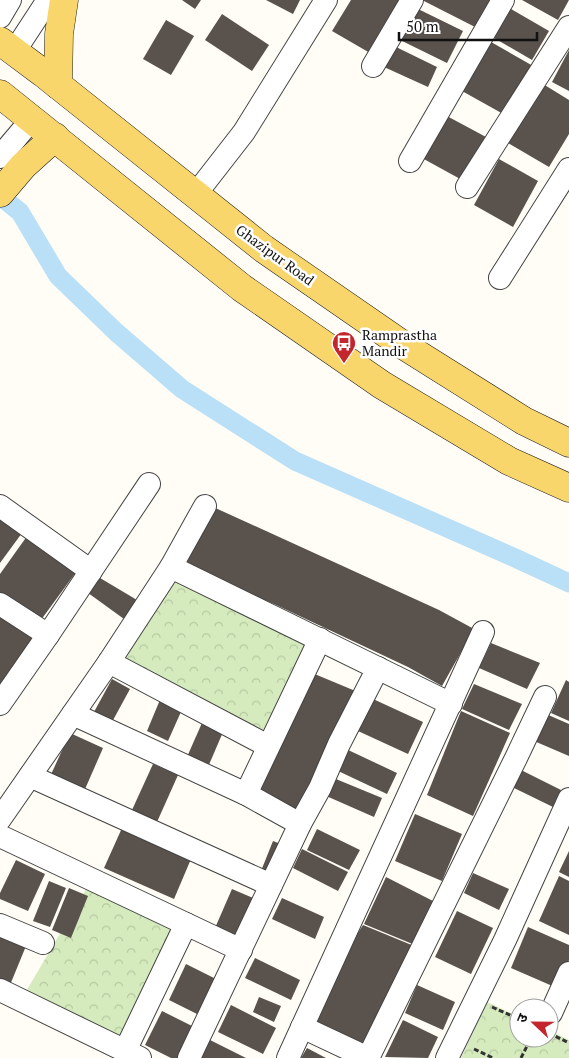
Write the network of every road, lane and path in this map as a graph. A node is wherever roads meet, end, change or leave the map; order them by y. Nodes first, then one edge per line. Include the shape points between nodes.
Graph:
1 (10, 0) edge
2 (48, 0) edge
3 (64, 0) edge
4 (326, 0) edge
5 (412, 0) edge
6 (503, 0) edge
7 (0, 17) edge
8 (569, 27) edge
9 (7, 46) edge
10 (373, 66) dead end
11 (58, 85) junction
12 (3, 102) edge
13 (97, 116) junction
14 (32, 119) junction
15 (61, 142) junction
16 (9, 158) edge
17 (410, 161) dead end
18 (569, 169) edge
19 (466, 187) dead end
20 (0, 193) edge
21 (195, 195) junction
22 (500, 278) dead end
23 (569, 443) edge
24 (149, 484) dead end
25 (569, 488) edge
26 (0, 506) edge
27 (205, 506) dead end
28 (171, 567) junction
29 (91, 572) junction
30 (0, 604) edge
31 (484, 632) dead end
32 (48, 636) junction
33 (320, 639) junction
34 (109, 662) junction
35 (378, 668) junction
36 (545, 697) dead end
37 (0, 704) edge
38 (450, 704) junction
39 (73, 714) junction
40 (268, 746) junction
41 (30, 776) junction
42 (246, 794) junction
43 (569, 799) edge
44 (0, 819) edge
45 (300, 824) junction
46 (0, 836) edge
47 (272, 886) junction
48 (186, 924) junction
49 (0, 925) edge
50 (43, 943) dead end
51 (241, 950) junction
52 (569, 973) edge
53 (0, 990) edge
54 (559, 999) edge
55 (302, 1027) junction
56 (559, 1032) edge
57 (569, 1042) edge
58 (468, 1047) dead end
59 (133, 1055) edge
60 (189, 1058) edge
61 (288, 1058) edge
62 (368, 1058) edge
63 (448, 1058) edge
64 (492, 1058) edge

1 - 7 street
2 - 9 street
3 - 11 main road via 59,34
4 - 21 street via 244,132
5 - 10 street
6 - 17 street
8 - 19 street
9 - 11 main road, Ghazipur Road
11 - 13 main road, Ghazipur Road
12 - 14 main road
13 - 15 main road
13 - 21 main road, Ghazipur Road
14 - 15 main road
14 - 16 street
15 - 16 main road
15 - 25 main road via 242,288 382,385 509,461
16 - 20 main road
18 - 22 street
21 - 23 main road, Ghazipur Road via 264,250 403,345 524,420
24 - 29 street
26 - 29 street
27 - 28 street
28 - 33 street
28 - 34 street
29 - 32 street
30 - 32 street
31 - 38 street
32 - 37 street
33 - 35 street
33 - 40 street
34 - 39 street
34 - 40 street
35 - 38 street
35 - 45 street
36 - 62 street
38 - 55 street
39 - 41 street
39 - 42 street
40 - 42 street
41 - 44 street
41 - 47 street
42 - 45 street
43 - 63 street
45 - 47 street
46 - 48 street
47 - 51 street
48 - 51 street
48 - 59 street
49 - 50 street
51 - 60 street
52 - 54 street
53 - 59 street
55 - 61 street
55 - 62 street
56 - 57 path
58 - 64 path

